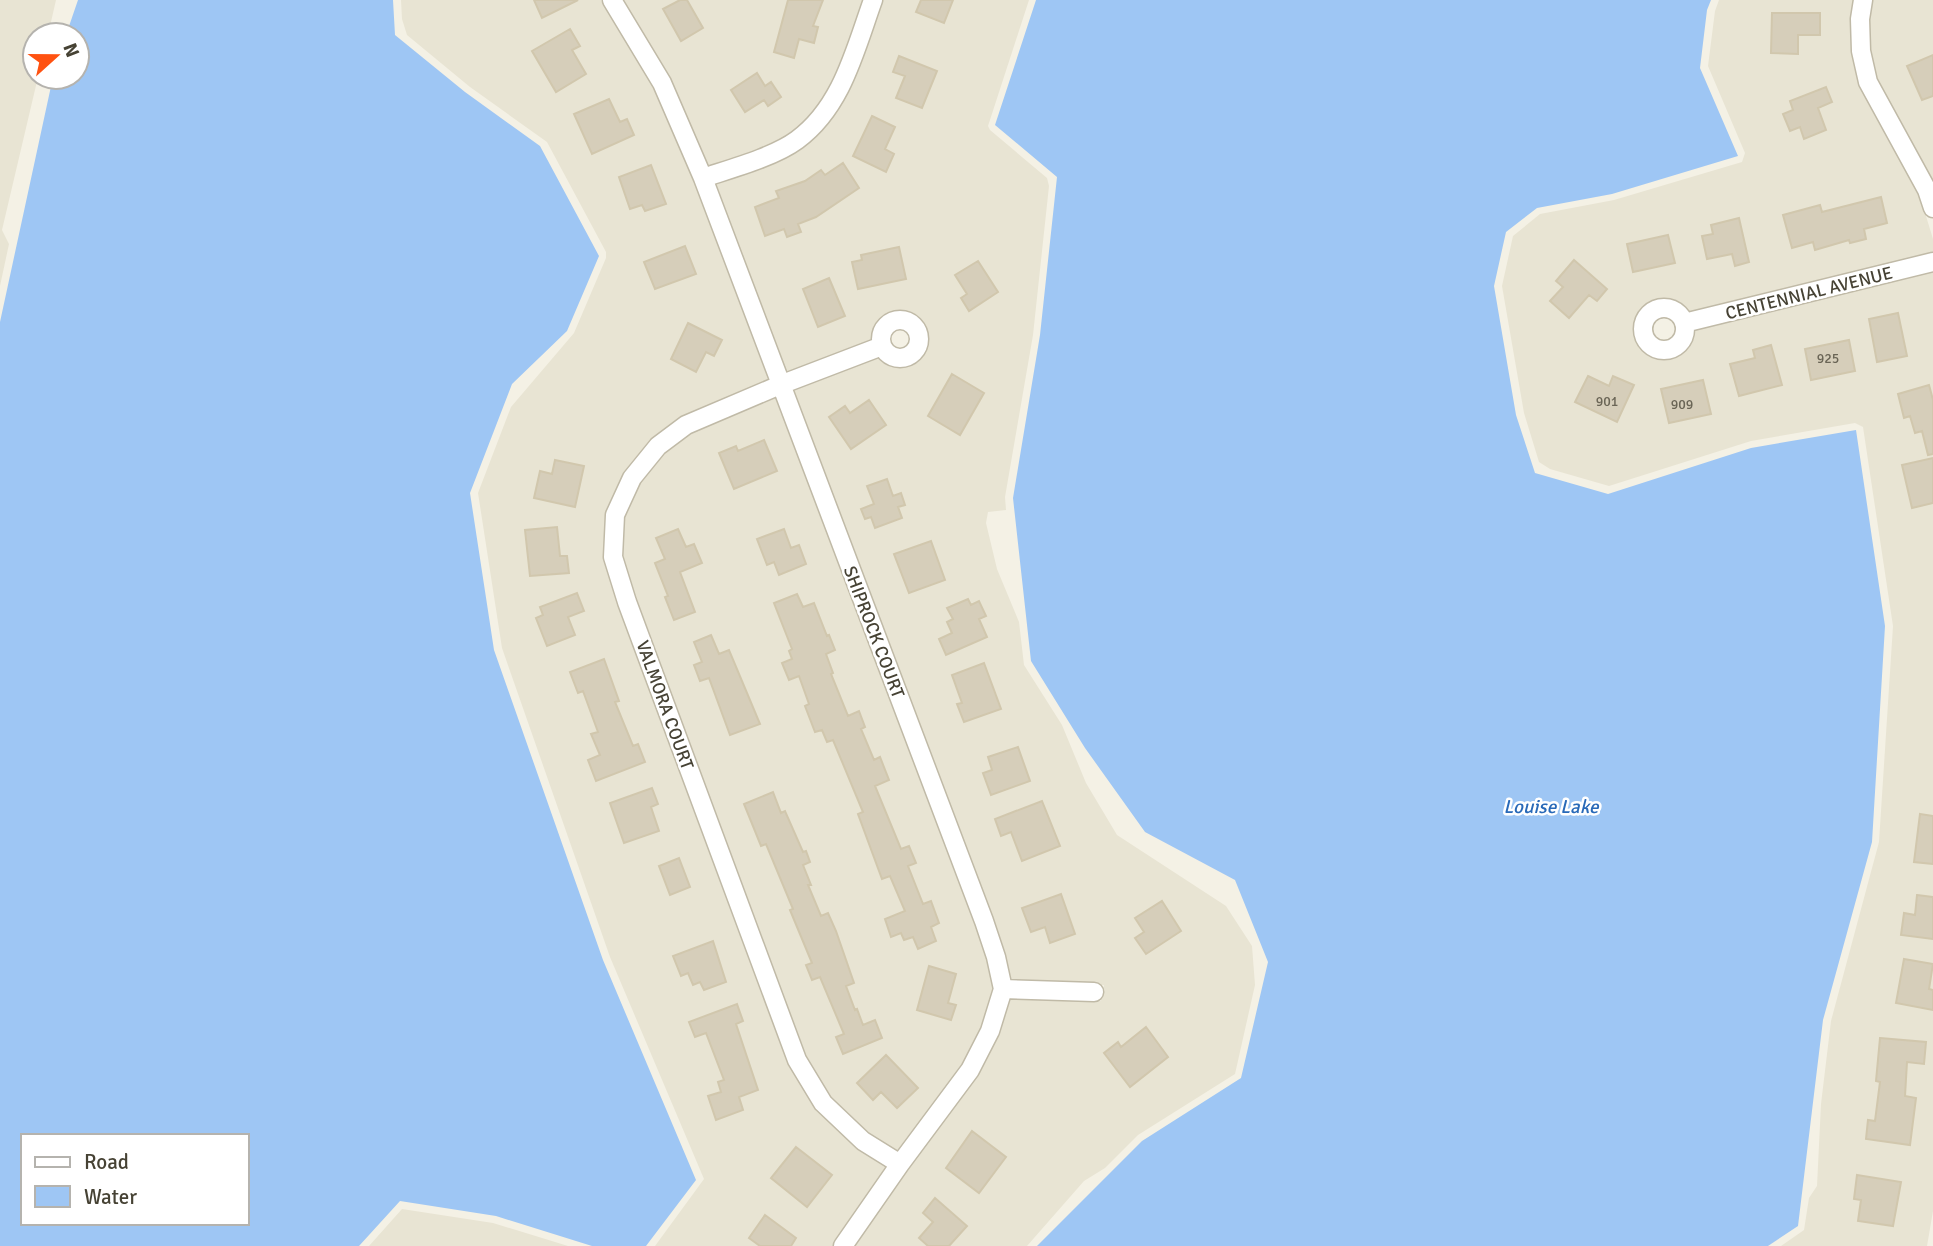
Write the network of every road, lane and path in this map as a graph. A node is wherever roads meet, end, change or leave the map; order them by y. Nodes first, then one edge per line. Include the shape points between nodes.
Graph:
1 (612, 0) edge
2 (873, 0) edge
3 (1863, 0) edge
4 (703, 178) junction
5 (1933, 208) edge
6 (1933, 262) edge
7 (1684, 323) dead end
8 (882, 346) dead end
9 (780, 385) junction
10 (1003, 989) junction
11 (1094, 992) dead end
12 (900, 1164) junction
13 (843, 1246) edge

1 - 4 street, SHIPROCK COURT via 662,83
2 - 4 street via 844,83 820,117 797,141
3 - 5 street via 1861,51 1868,82
4 - 9 street, SHIPROCK COURT
6 - 7 street, CENTENNIAL AVENUE
8 - 9 street, VALMORA COURT
9 - 10 street, SHIPROCK COURT via 984,921
9 - 12 street, VALMORA COURT via 686,425 658,446 632,478 615,515 613,557 797,1060 823,1103 863,1141
10 - 11 street
10 - 12 street, SHIPROCK COURT via 990,1031 970,1070
12 - 13 street, SHIPROCK COURT

